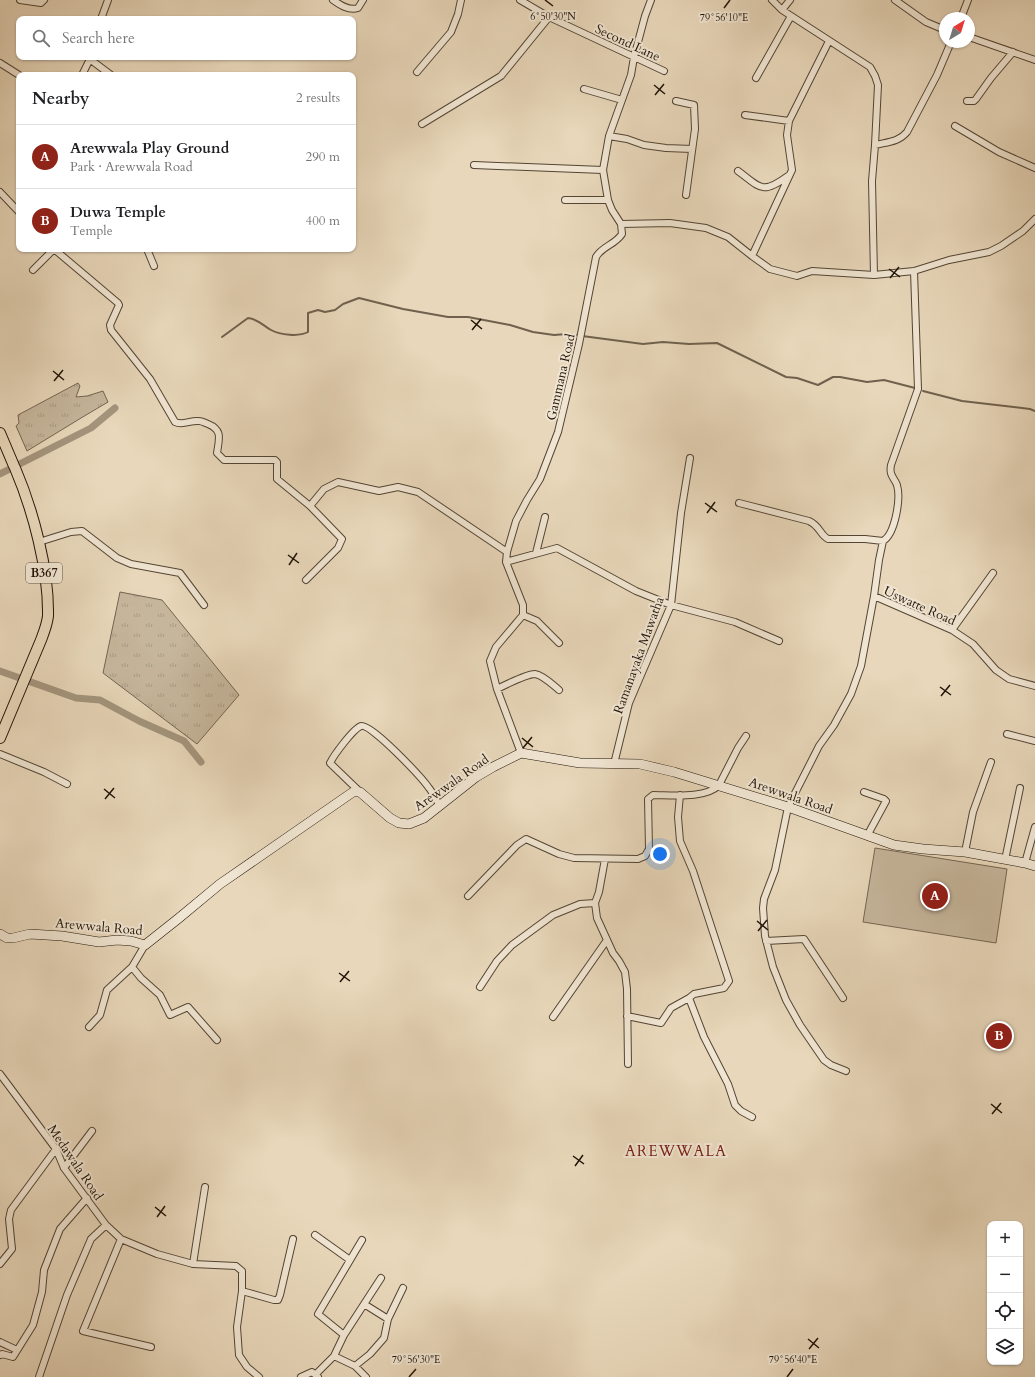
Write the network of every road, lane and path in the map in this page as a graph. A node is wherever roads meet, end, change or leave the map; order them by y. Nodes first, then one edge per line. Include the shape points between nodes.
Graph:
1 (20, 0) edge
2 (44, 0) edge
3 (108, 0) edge
4 (333, 0) edge
5 (363, 0) edge
6 (461, 0) edge
7 (520, 0) edge
8 (651, 0) edge
9 (772, 0) edge
10 (790, 0) edge
11 (895, 0) edge
12 (968, 0) edge
13 (782, 10) junction
14 (963, 12) edge
15 (102, 16) edge
16 (791, 16) junction
17 (548, 18) junction
18 (939, 27) edge
19 (975, 38) edge
20 (829, 42) junction
21 (948, 48) edge
22 (1013, 52) junction
23 (634, 57) junction
24 (90, 60) edge
25 (93, 60) edge
26 (1035, 60) edge
27 (0, 63) edge
28 (664, 71) dead end
29 (84, 72) edge
30 (107, 72) edge
31 (417, 72) dead end
32 (16, 73) edge
33 (756, 78) dead end
34 (584, 88) dead end
35 (622, 100) junction
36 (676, 101) dead end
37 (967, 101) dead end
38 (745, 115) dead end
39 (790, 121) junction
40 (422, 124) dead end
41 (955, 126) dead end
42 (609, 136) junction
43 (875, 145) junction
44 (692, 148) junction
45 (474, 165) dead end
46 (1035, 168) edge
47 (603, 170) junction
48 (738, 171) dead end
49 (789, 175) junction
50 (0, 192) edge
51 (686, 195) dead end
52 (565, 200) dead end
53 (608, 200) junction
54 (16, 209) edge
55 (1035, 219) edge
56 (621, 224) junction
57 (51, 252) edge
58 (58, 252) edge
59 (148, 252) edge
60 (752, 256) junction
61 (154, 266) dead end
62 (33, 270) dead end
63 (914, 271) junction
64 (874, 274) junction
65 (0, 433) edge
66 (690, 458) dead end
67 (739, 503) dead end
68 (310, 506) junction
69 (545, 517) dead end
70 (883, 541) junction
71 (40, 542) junction
72 (507, 552) junction
73 (536, 553) junction
74 (506, 562) junction
75 (993, 573) dead end
76 (306, 580) dead end
77 (874, 596) junction
78 (204, 605) dead end
79 (671, 605) junction
80 (523, 615) junction
81 (952, 630) junction
82 (779, 641) dead end
83 (559, 643) dead end
84 (1035, 686) edge
85 (497, 689) junction
86 (559, 690) dead end
87 (1007, 734) dead end
88 (746, 736) dead end
89 (0, 738) edge
90 (1035, 741) edge
91 (522, 753) junction
92 (0, 754) edge
93 (992, 762) dead end
94 (614, 764) junction
95 (67, 784) dead end
96 (719, 785) junction
97 (1020, 788) dead end
98 (360, 792) junction
99 (864, 792) dead end
100 (680, 795) junction
101 (440, 806) junction
102 (788, 807) junction
103 (1035, 827) edge
104 (867, 836) junction
105 (965, 852) junction
106 (605, 859) junction
107 (1005, 860) junction
108 (1025, 863) junction
109 (1035, 866) edge
110 (468, 896) dead end
111 (595, 904) junction
112 (0, 934) edge
113 (607, 940) junction
114 (766, 940) junction
115 (145, 945) junction
116 (132, 967) junction
117 (480, 987) dead end
118 (689, 998) junction
119 (843, 998) dead end
120 (627, 1016) junction
121 (553, 1017) dead end
122 (89, 1027) dead end
123 (217, 1040) dead end
124 (628, 1064) dead end
125 (846, 1071) dead end
126 (0, 1074) edge
127 (752, 1117) dead end
128 (92, 1131) dead end
129 (56, 1149) junction
130 (64, 1168) junction
131 (205, 1187) dead end
132 (87, 1198) junction
133 (106, 1225) junction
134 (315, 1235) dead end
135 (121, 1239) junction
136 (293, 1239) dead end
137 (362, 1240) dead end
138 (350, 1260) junction
139 (0, 1264) edge
140 (193, 1264) junction
141 (381, 1278) dead end
142 (403, 1288) dead end
143 (242, 1290) junction
144 (364, 1304) junction
145 (388, 1319) junction
146 (344, 1335) junction
147 (0, 1342) edge
148 (151, 1347) dead end
149 (17, 1350) junction
150 (0, 1355) edge
151 (334, 1356) junction
152 (355, 1366) junction
153 (317, 1376) edge
154 (39, 1377) edge
155 (259, 1377) edge
156 (301, 1377) edge
157 (366, 1377) edge

1 - 2 street via 41,3
3 - 15 street
4 - 5 street via 353,10 358,8
6 - 31 street via 451,32
7 - 17 street, Second Lane
8 - 23 street
9 - 13 street
10 - 13 street
11 - 18 street via 926,22
12 - 14 street
13 - 16 street
16 - 20 street
16 - 33 street
17 - 23 street, Second Lane
17 - 40 street via 501,76
19 - 22 street
20 - 39 street
20 - 43 street via 870,67 876,76 878,85
21 - 43 street via 907,132 897,140
22 - 26 street
22 - 37 street via 976,99
23 - 28 street, Second Lane
23 - 35 street
24 - 29 street
25 - 30 street
27 - 32 street
34 - 35 street
35 - 42 street
36 - 44 street via 694,105 695,128
38 - 39 street
39 - 49 street via 787,135 792,170
41 - 46 street via 998,152
42 - 44 street via 627,139 644,146
42 - 47 street
43 - 64 street via 872,181
44 - 51 street
45 - 47 street
47 - 53 street
48 - 49 street via 764,188 777,184
49 - 60 street
50 - 54 street
52 - 53 street
53 - 56 street
55 - 63 street via 1002,246
56 - 60 street via 670,223 706,228 728,237
56 - 72 street, Gammana Road via 622,234 619,239 599,251 596,257 558,432 540,479 516,521
57 - 62 street
58 - 68 street via 118,302 110,325 111,330 150,379 175,422 180,424 200,421 213,427 220,438 218,453 224,460 275,460 277,479
59 - 61 street
60 - 64 street via 770,269 797,276 812,271
63 - 64 street
63 - 70 street, Uswatte Road via 918,389 891,465 890,472 897,486 898,499 893,530 888,539
65 - 71 main road, B367 via 15,467
66 - 79 street, Ramanayaka Mawatha
67 - 70 street via 809,521 828,538
68 - 72 street via 324,489 338,482 379,491 398,487 418,492
68 - 76 street via 342,539 338,548
69 - 73 street
70 - 77 street, Uswatte Road
71 - 78 street via 82,531 117,558 131,564 180,572
71 - 89 main road, B367 via 48,617 46,627
72 - 74 street, Gammana Road
73 - 74 street
73 - 79 street via 557,548 636,591
74 - 80 street, Gammana Road via 523,605
75 - 81 street
77 - 81 street, Uswatte Road
77 - 102 street via 861,666 851,694 819,746
79 - 82 street via 735,622
79 - 94 street, Ramanayaka Mawatha via 629,703
80 - 83 street via 537,621
80 - 85 street via 496,647 490,662
81 - 84 street, Uswatte Road via 973,644 996,670 1009,679
85 - 86 street via 536,674
85 - 91 street
87 - 90 street
88 - 96 street
91 - 94 street, Arewwala Road via 580,763
91 - 101 street, Arewwala Road via 476,777
92 - 95 street
93 - 105 street via 973,812
94 - 96 street, Arewwala Road via 648,765
96 - 100 street via 706,793
96 - 102 street, Arewwala Road
97 - 107 street
98 - 101 street, Arewwala Road via 390,818 400,823 409,824 420,820
98 - 101 street via 330,764 349,737 360,726 364,726 399,754 429,787
98 - 115 street, Arewwala Road via 353,792 220,884
99 - 104 street via 886,801
100 - 106 street via 653,795 648,799 649,849 645,856 638,859
100 - 118 street via 680,841 693,872 729,981 724,988 694,994
102 - 104 street, Arewwala Road
102 - 114 street via 775,870 764,899
103 - 108 street
104 - 105 street, Arewwala Road via 894,845
105 - 107 street, Arewwala Road
106 - 110 street via 574,858 558,854 526,839 517,845
106 - 111 street
107 - 108 street, Arewwala Road
108 - 109 street, Arewwala Road
111 - 113 street via 596,918
111 - 117 street via 580,904 553,915 512,945 497,961
112 - 115 street, Arewwala Road via 7,938 30,934 99,942 131,941
113 - 120 street via 625,972
113 - 121 street
114 - 119 street via 804,939
114 - 125 street via 786,1000 800,1025 824,1060
115 - 116 street
116 - 122 street via 107,990 100,1015
116 - 123 street via 160,995 170,1015 188,1007
118 - 120 street via 671,1008 661,1023
118 - 127 street via 735,1105
120 - 124 street
126 - 129 street, Medawala Road
128 - 130 street
129 - 130 street, Medawala Road
129 - 139 street via 11,1210 9,1219 12,1249
130 - 132 street, Medawala Road
131 - 140 street
132 - 133 street, Medawala Road
132 - 149 street via 60,1229 44,1270 42,1292 33,1325
133 - 135 street, Medawala Road
133 - 154 street via 91,1239 66,1295
134 - 138 street
135 - 140 street, Medawala Road via 157,1254
135 - 148 street via 83,1331
136 - 143 street via 278,1300
137 - 138 street
138 - 146 street via 318,1314
140 - 143 street, Medawala Road via 236,1266 242,1271
141 - 144 street
142 - 145 street
143 - 155 street, Medawala Road via 237,1327 239,1355 247,1367
144 - 145 street
144 - 146 street
145 - 152 street via 384,1338
146 - 151 street
147 - 149 street
149 - 150 street via 13,1357
151 - 152 street
151 - 153 street
152 - 157 street
153 - 156 street via 312,1372

